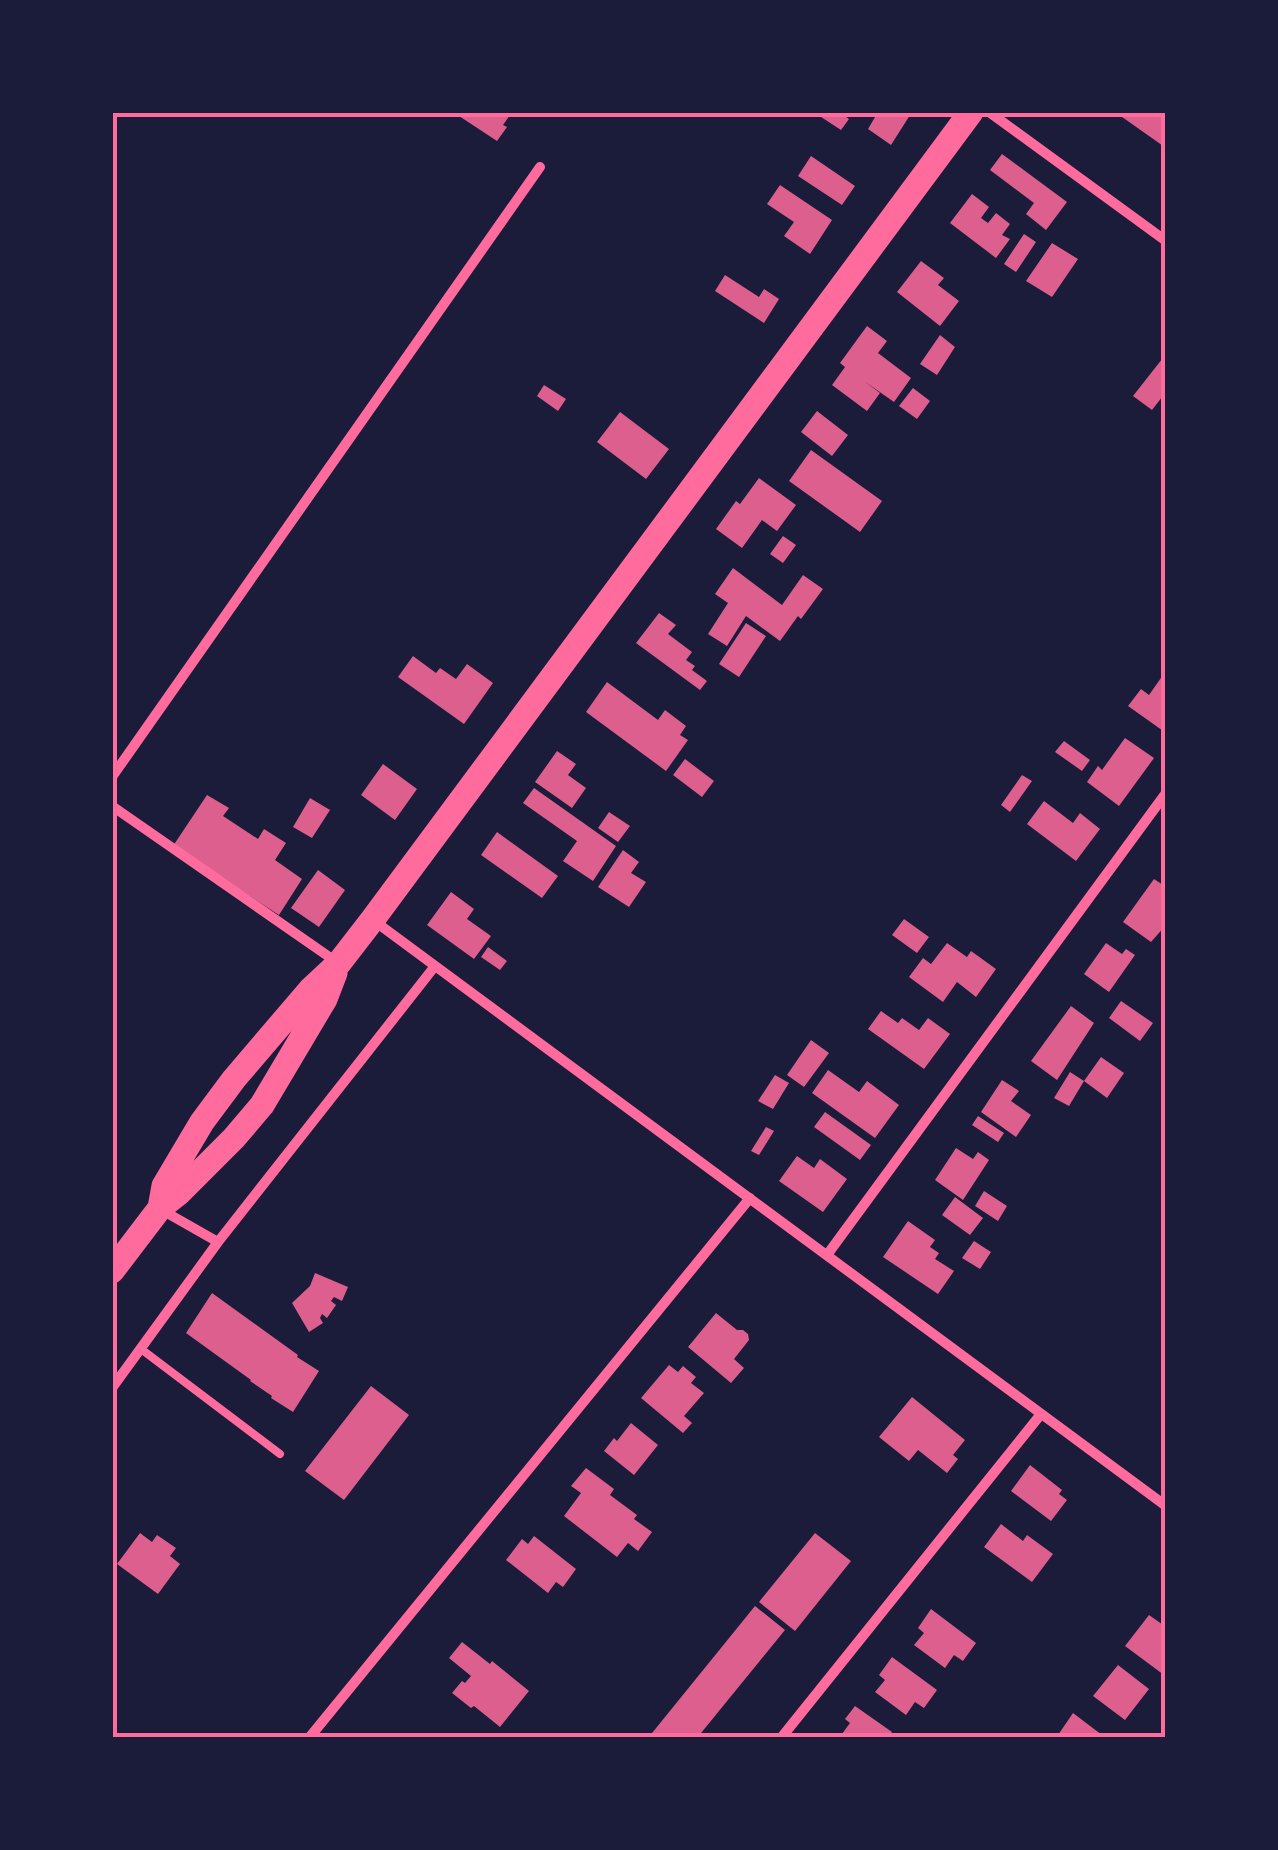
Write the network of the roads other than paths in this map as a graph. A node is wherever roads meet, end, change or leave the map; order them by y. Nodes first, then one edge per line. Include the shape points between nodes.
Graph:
1 (972, 112) edge
2 (989, 112) edge
3 (540, 167) dead end
4 (1166, 241) edge
5 (112, 777) edge
6 (1166, 793) edge
7 (112, 806) edge
8 (372, 919) junction
9 (339, 963) junction
10 (434, 966) junction
11 (750, 1198) junction
12 (160, 1208) junction
13 (218, 1242) junction
14 (827, 1255) junction
15 (112, 1271) edge
16 (141, 1350) junction
17 (112, 1388) edge
18 (1041, 1414) junction
19 (280, 1454) dead end
20 (1166, 1506) edge
21 (309, 1738) edge
22 (781, 1738) edge

1 - 8 highway
2 - 4 street
3 - 5 street
6 - 14 street
7 - 9 street
8 - 9 highway
8 - 10 street
9 - 12 highway via 202,1122 164,1186
9 - 12 highway via 262,1105
10 - 11 street
10 - 13 street
11 - 14 street
11 - 21 street
12 - 13 street
12 - 15 highway
13 - 16 street
14 - 18 street
16 - 17 street
16 - 19 lane
18 - 20 street
18 - 22 street

